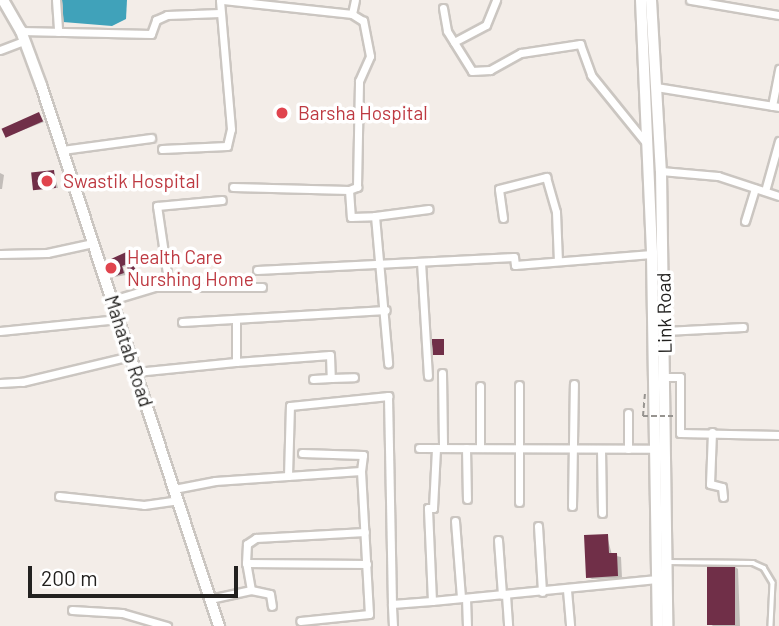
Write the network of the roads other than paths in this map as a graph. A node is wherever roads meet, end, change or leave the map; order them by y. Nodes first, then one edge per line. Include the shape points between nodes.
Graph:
1 (3, 0) edge
2 (56, 0) edge
3 (221, 0) edge
4 (355, 0) edge
5 (496, 0) edge
6 (641, 0) edge
7 (651, 0) edge
8 (690, 0) edge
9 (443, 8) dead end
10 (220, 13) junction
11 (352, 14) junction
12 (779, 15) edge
13 (58, 32) junction
14 (23, 36) junction
15 (454, 42) junction
16 (0, 50) edge
17 (779, 69) edge
18 (656, 87) junction
19 (775, 106) edge
20 (151, 138) dead end
21 (779, 141) edge
22 (646, 143) junction
23 (162, 149) dead end
24 (62, 150) junction
25 (661, 171) junction
26 (233, 187) dead end
27 (755, 188) junction
28 (349, 190) junction
29 (765, 191) junction
30 (779, 196) edge
31 (222, 200) dead end
32 (429, 209) dead end
33 (376, 216) junction
34 (503, 218) dead end
35 (746, 221) dead end
36 (93, 243) junction
37 (0, 254) edge
38 (652, 254) junction
39 (382, 261) junction
40 (558, 261) junction
41 (421, 262) junction
42 (257, 270) dead end
43 (169, 287) junction
44 (262, 287) dead end
45 (112, 300) junction
46 (386, 310) junction
47 (118, 319) junction
48 (236, 321) junction
49 (182, 323) dead end
50 (743, 327) dead end
51 (0, 331) edge
52 (664, 331) junction
53 (131, 356) junction
54 (236, 362) junction
55 (388, 363) dead end
56 (136, 372) junction
57 (442, 373) dead end
58 (428, 376) dead end
59 (354, 377) dead end
60 (665, 377) junction
61 (331, 378) junction
62 (313, 379) dead end
63 (0, 383) edge
64 (574, 384) dead end
65 (519, 385) dead end
66 (480, 386) dead end
67 (628, 413) dead end
68 (712, 432) junction
69 (779, 435) edge
70 (419, 447) dead end
71 (440, 448) junction
72 (466, 448) junction
73 (480, 448) junction
74 (520, 448) junction
75 (573, 449) junction
76 (601, 449) junction
77 (628, 449) junction
78 (656, 449) junction
79 (302, 453) dead end
80 (361, 471) junction
81 (288, 476) junction
82 (174, 489) junction
83 (59, 496) dead end
84 (723, 496) dead end
85 (467, 499) dead end
86 (178, 500) junction
87 (519, 502) dead end
88 (572, 506) dead end
89 (602, 513) dead end
90 (455, 521) dead end
91 (538, 526) dead end
92 (365, 532) junction
93 (498, 540) dead end
94 (666, 561) junction
95 (246, 563) junction
96 (367, 564) junction
97 (657, 579) junction
98 (251, 590) junction
99 (566, 590) junction
100 (542, 592) junction
101 (504, 595) junction
102 (463, 598) junction
103 (210, 599) junction
104 (432, 601) junction
105 (392, 604) junction
106 (272, 606) dead end
107 (72, 610) dead end
108 (300, 621) dead end
109 (167, 626) edge
110 (219, 626) edge
111 (393, 626) edge
112 (467, 626) edge
113 (508, 626) edge
114 (570, 626) edge
115 (658, 626) edge
116 (667, 626) edge
117 (771, 626) edge

1 - 14 main road, Mahatab Road
2 - 13 street
3 - 10 street
3 - 11 street
4 - 11 street
5 - 15 street via 486,25
6 - 22 main road, Link Road
7 - 18 main road, Link Road
8 - 12 street
9 - 15 street
10 - 13 street via 167,15 156,20 151,34
10 - 23 street via 231,129 227,146
11 - 28 street via 363,21 370,56 359,81 358,187
13 - 14 street
14 - 16 street
14 - 24 main road, Mahatab Road
15 - 22 street via 464,63 480,72 522,53 580,44 591,75
17 - 19 street
18 - 19 street
18 - 25 main road, Link Road
20 - 24 street
21 - 29 street
22 - 38 main road, Link Road
24 - 36 main road, Mahatab Road
25 - 27 street via 718,176
25 - 52 main road, Link Road
26 - 28 street
27 - 29 street
27 - 35 street
28 - 33 street via 351,217
29 - 30 street
31 - 43 street via 157,206
32 - 33 street
33 - 39 street
34 - 40 street via 499,189 546,177 556,212
36 - 37 street via 47,253
36 - 45 main road, Mahatab Road
38 - 40 street
38 - 78 main road, Link Road
39 - 41 street
39 - 42 street
39 - 46 street
40 - 41 street via 515,265 514,257
41 - 58 street
43 - 44 street
43 - 45 street
45 - 47 main road, Mahatab Road
46 - 48 street
46 - 55 street
47 - 51 street
47 - 53 main road, Mahatab Road
48 - 49 street via 236,316
48 - 54 street
50 - 52 street
52 - 60 main road, Link Road
53 - 56 main road, Mahatab Road
53 - 63 street
54 - 56 street
54 - 61 street via 330,355
56 - 82 main road, Mahatab Road
57 - 71 street
59 - 61 street
60 - 68 street via 680,377 680,433
60 - 94 main road, Link Road
61 - 62 street
64 - 75 street
65 - 74 street
66 - 73 street
67 - 77 street
68 - 69 street
68 - 84 street via 710,484 722,487
70 - 71 street
71 - 72 street
71 - 104 street via 433,508 428,508
72 - 73 street
72 - 85 street
73 - 74 street
74 - 75 street
74 - 87 street
75 - 76 street
75 - 88 street
76 - 77 street
76 - 89 street
77 - 78 street
78 - 97 main road, Link Road
79 - 80 street via 362,455
80 - 81 street
80 - 92 street
81 - 82 street
81 - 105 street via 290,406 388,396
82 - 86 main road, Mahatab Road
83 - 86 street via 144,505
86 - 103 main road, Mahatab Road
90 - 102 street
91 - 100 street
92 - 95 street via 250,539
92 - 96 street
93 - 101 street
94 - 116 main road, Link Road
94 - 117 lane via 753,563 764,568 773,583
95 - 96 street
95 - 98 street
96 - 108 street via 368,615
97 - 99 street
97 - 115 main road, Link Road
98 - 103 street
98 - 106 street via 270,594
99 - 100 street
99 - 114 street
100 - 101 street
101 - 102 street
101 - 113 street
102 - 104 street
102 - 112 street
103 - 110 main road, Mahatab Road
104 - 105 street
105 - 111 street
107 - 109 street via 122,613

